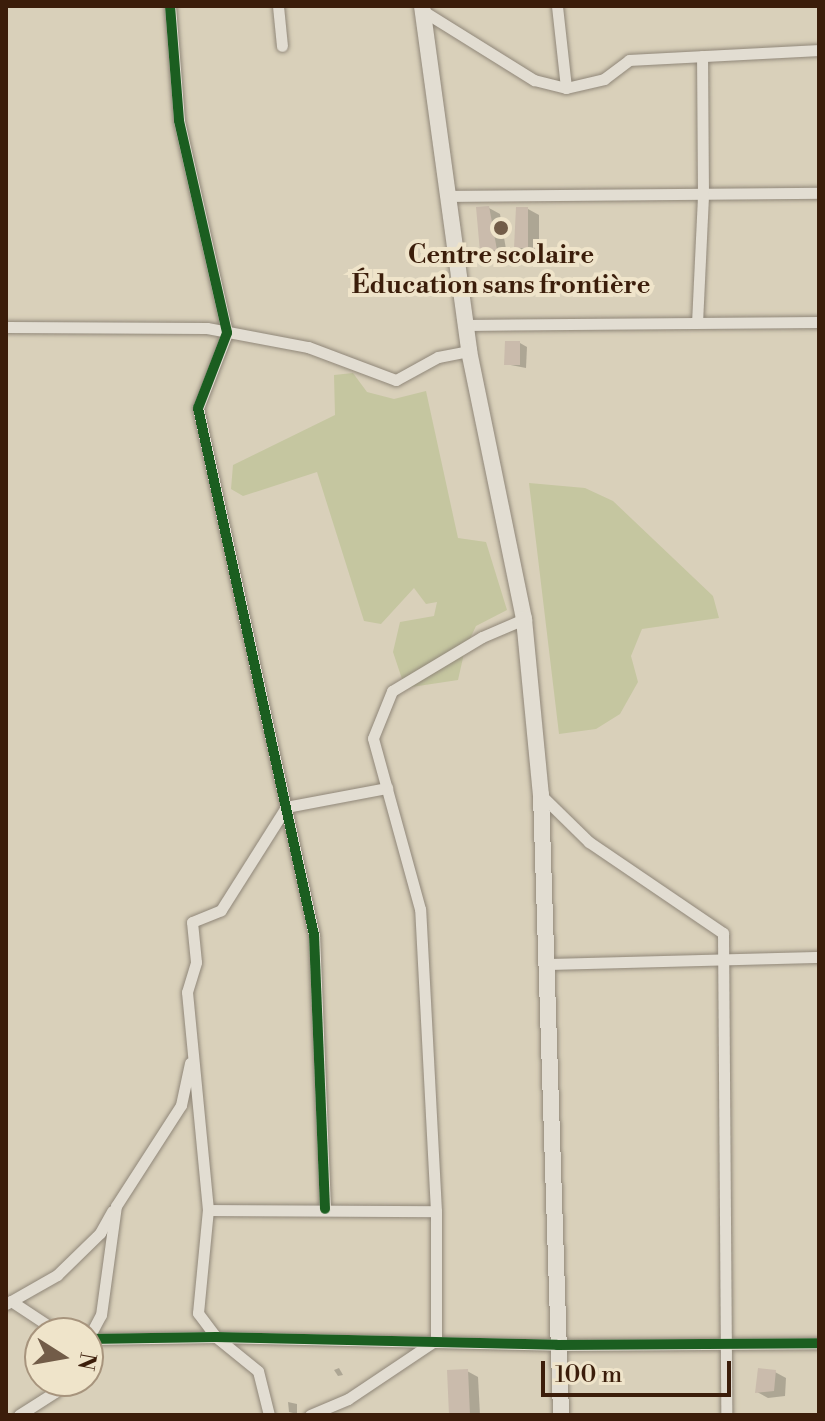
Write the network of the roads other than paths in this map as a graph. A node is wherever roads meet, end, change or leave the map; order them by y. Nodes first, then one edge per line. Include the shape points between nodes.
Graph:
1 (170, 6) edge
2 (278, 6) edge
3 (557, 6) edge
4 (423, 8) edge
5 (282, 46) dead end
6 (819, 50) edge
7 (702, 56) junction
8 (566, 88) junction
9 (819, 193) edge
10 (703, 194) junction
11 (447, 196) junction
12 (819, 322) edge
13 (697, 323) junction
14 (465, 325) junction
15 (6, 327) edge
16 (227, 333) junction
17 (469, 351) junction
18 (524, 619) junction
19 (387, 788) junction
20 (541, 795) junction
21 (286, 807) junction
22 (725, 957) junction
23 (818, 958) edge
24 (545, 964) junction
25 (192, 1051) junction
26 (116, 1206) junction
27 (325, 1209) junction
28 (208, 1210) junction
29 (436, 1211) junction
30 (9, 1302) edge
31 (34, 1317) edge
32 (100, 1317) edge
33 (216, 1337) junction
34 (104, 1339) edge
35 (436, 1340) junction
36 (725, 1342) junction
37 (819, 1343) edge
38 (557, 1345) junction
39 (47, 1397) edge
40 (19, 1415) edge
41 (269, 1415) edge
42 (310, 1415) edge
43 (561, 1415) edge
44 (726, 1415) edge

1 - 16 street via 179,121
2 - 5 street
3 - 8 street
4 - 8 street via 534,80
4 - 11 main road
6 - 7 street
7 - 8 street via 629,60 604,79
7 - 10 street
9 - 10 street
10 - 11 street
10 - 13 street
11 - 14 main road
12 - 13 street
13 - 14 street
14 - 17 main road
15 - 16 street via 207,328
16 - 17 street via 308,347 396,380 438,357
16 - 21 street via 198,408
17 - 18 main road
18 - 19 street via 482,637 392,691 373,738
18 - 20 main road
19 - 21 street
19 - 29 street via 420,909
20 - 22 street via 589,842 723,933
20 - 24 main road
21 - 25 street via 221,910 192,922 196,962 187,992
21 - 27 street via 314,935
22 - 23 street
22 - 24 street
22 - 36 street
24 - 38 main road
25 - 26 street via 181,1105
25 - 28 street
26 - 30 street via 100,1233 57,1275
26 - 32 street
27 - 28 street
27 - 29 street
28 - 33 street via 198,1313
29 - 35 street
30 - 31 street
33 - 34 street
33 - 35 street
33 - 41 street via 258,1371
35 - 38 street
35 - 42 street via 348,1399
36 - 37 street
36 - 38 street
36 - 44 street
38 - 43 main road
39 - 40 street

